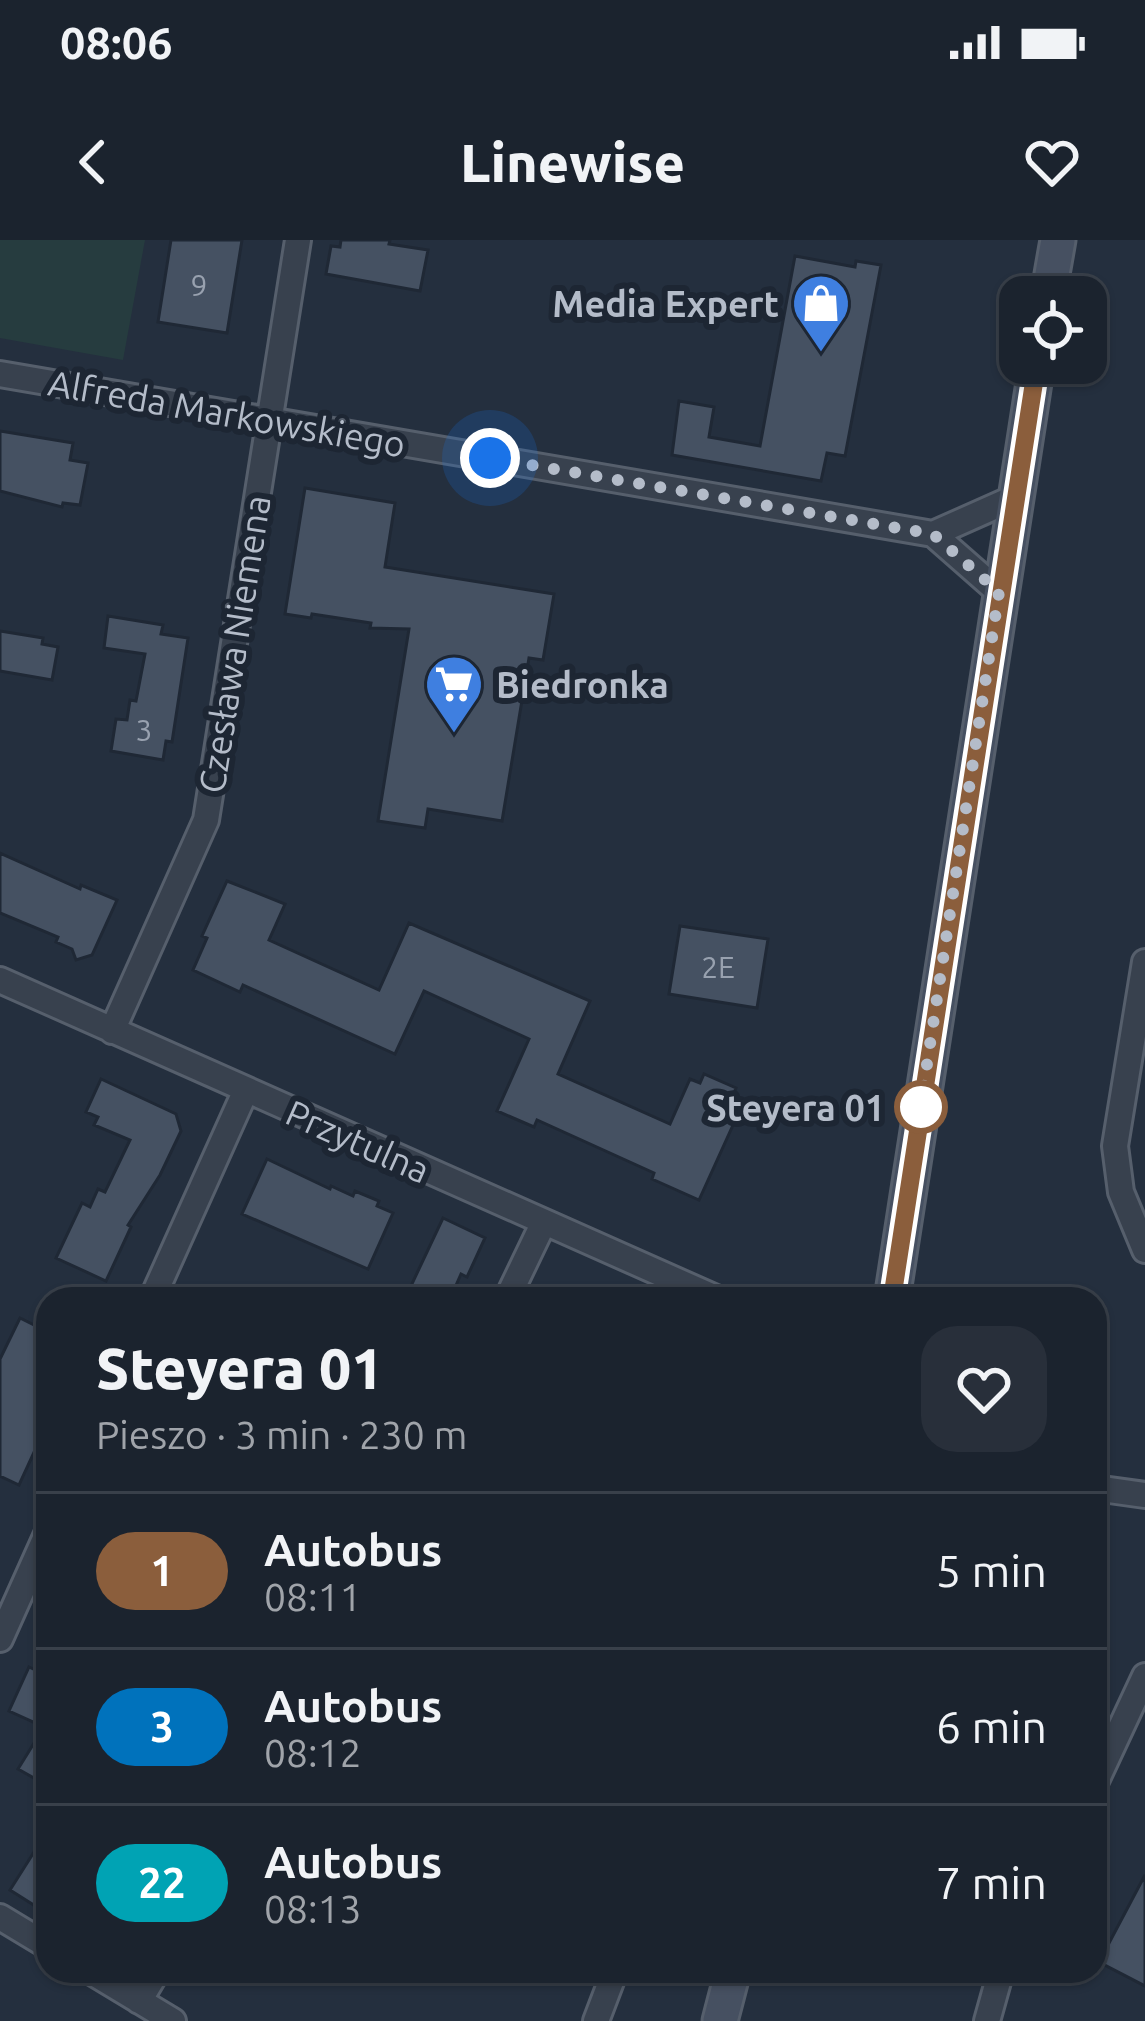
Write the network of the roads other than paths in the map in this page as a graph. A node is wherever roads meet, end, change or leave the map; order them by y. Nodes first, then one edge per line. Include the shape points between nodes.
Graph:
1 (298, 240) edge
2 (1058, 240) edge
3 (1052, 276) edge
4 (0, 374) edge
5 (1033, 384) edge
6 (269, 420) junction
7 (1014, 498) junction
8 (933, 534) junction
9 (999, 592) junction
10 (1145, 962) edge
11 (0, 980) edge
12 (112, 1031) junction
13 (246, 1090) junction
14 (543, 1224) junction
15 (1145, 1250) edge
16 (157, 1287) edge
17 (513, 1287) edge
18 (690, 1287) edge
19 (894, 1287) edge
20 (1107, 1490) edge
21 (1145, 1495) edge
22 (36, 1559) edge
23 (0, 1639) edge
24 (1145, 1676) edge
25 (1107, 1757) edge
26 (0, 1917) edge
27 (36, 1939) edge
28 (110, 1983) edge
29 (150, 1983) edge
30 (610, 1983) edge
31 (730, 1983) edge
32 (998, 1983) edge
33 (139, 2000) junction
34 (173, 2021) edge
35 (596, 2021) edge
36 (719, 2021) edge
37 (987, 2021) edge

1 - 6 street, Czesława Niemena
2 - 3 street
4 - 6 street, Alfreda Markowskiego
5 - 7 street
6 - 8 street, Alfreda Markowskiego
6 - 12 street, Czesława Niemena via 206,820
7 - 8 street
7 - 9 street
8 - 9 street
9 - 19 street
10 - 15 street via 1115,1146 1120,1192
11 - 12 street, Przytulna
12 - 13 street, Przytulna
13 - 14 street, Przytulna
13 - 16 street
14 - 17 street
14 - 18 street, Przytulna
20 - 21 street
22 - 23 street
24 - 25 street
26 - 27 street
28 - 33 street
29 - 33 street
30 - 35 street
31 - 36 street
32 - 37 street
33 - 34 street

